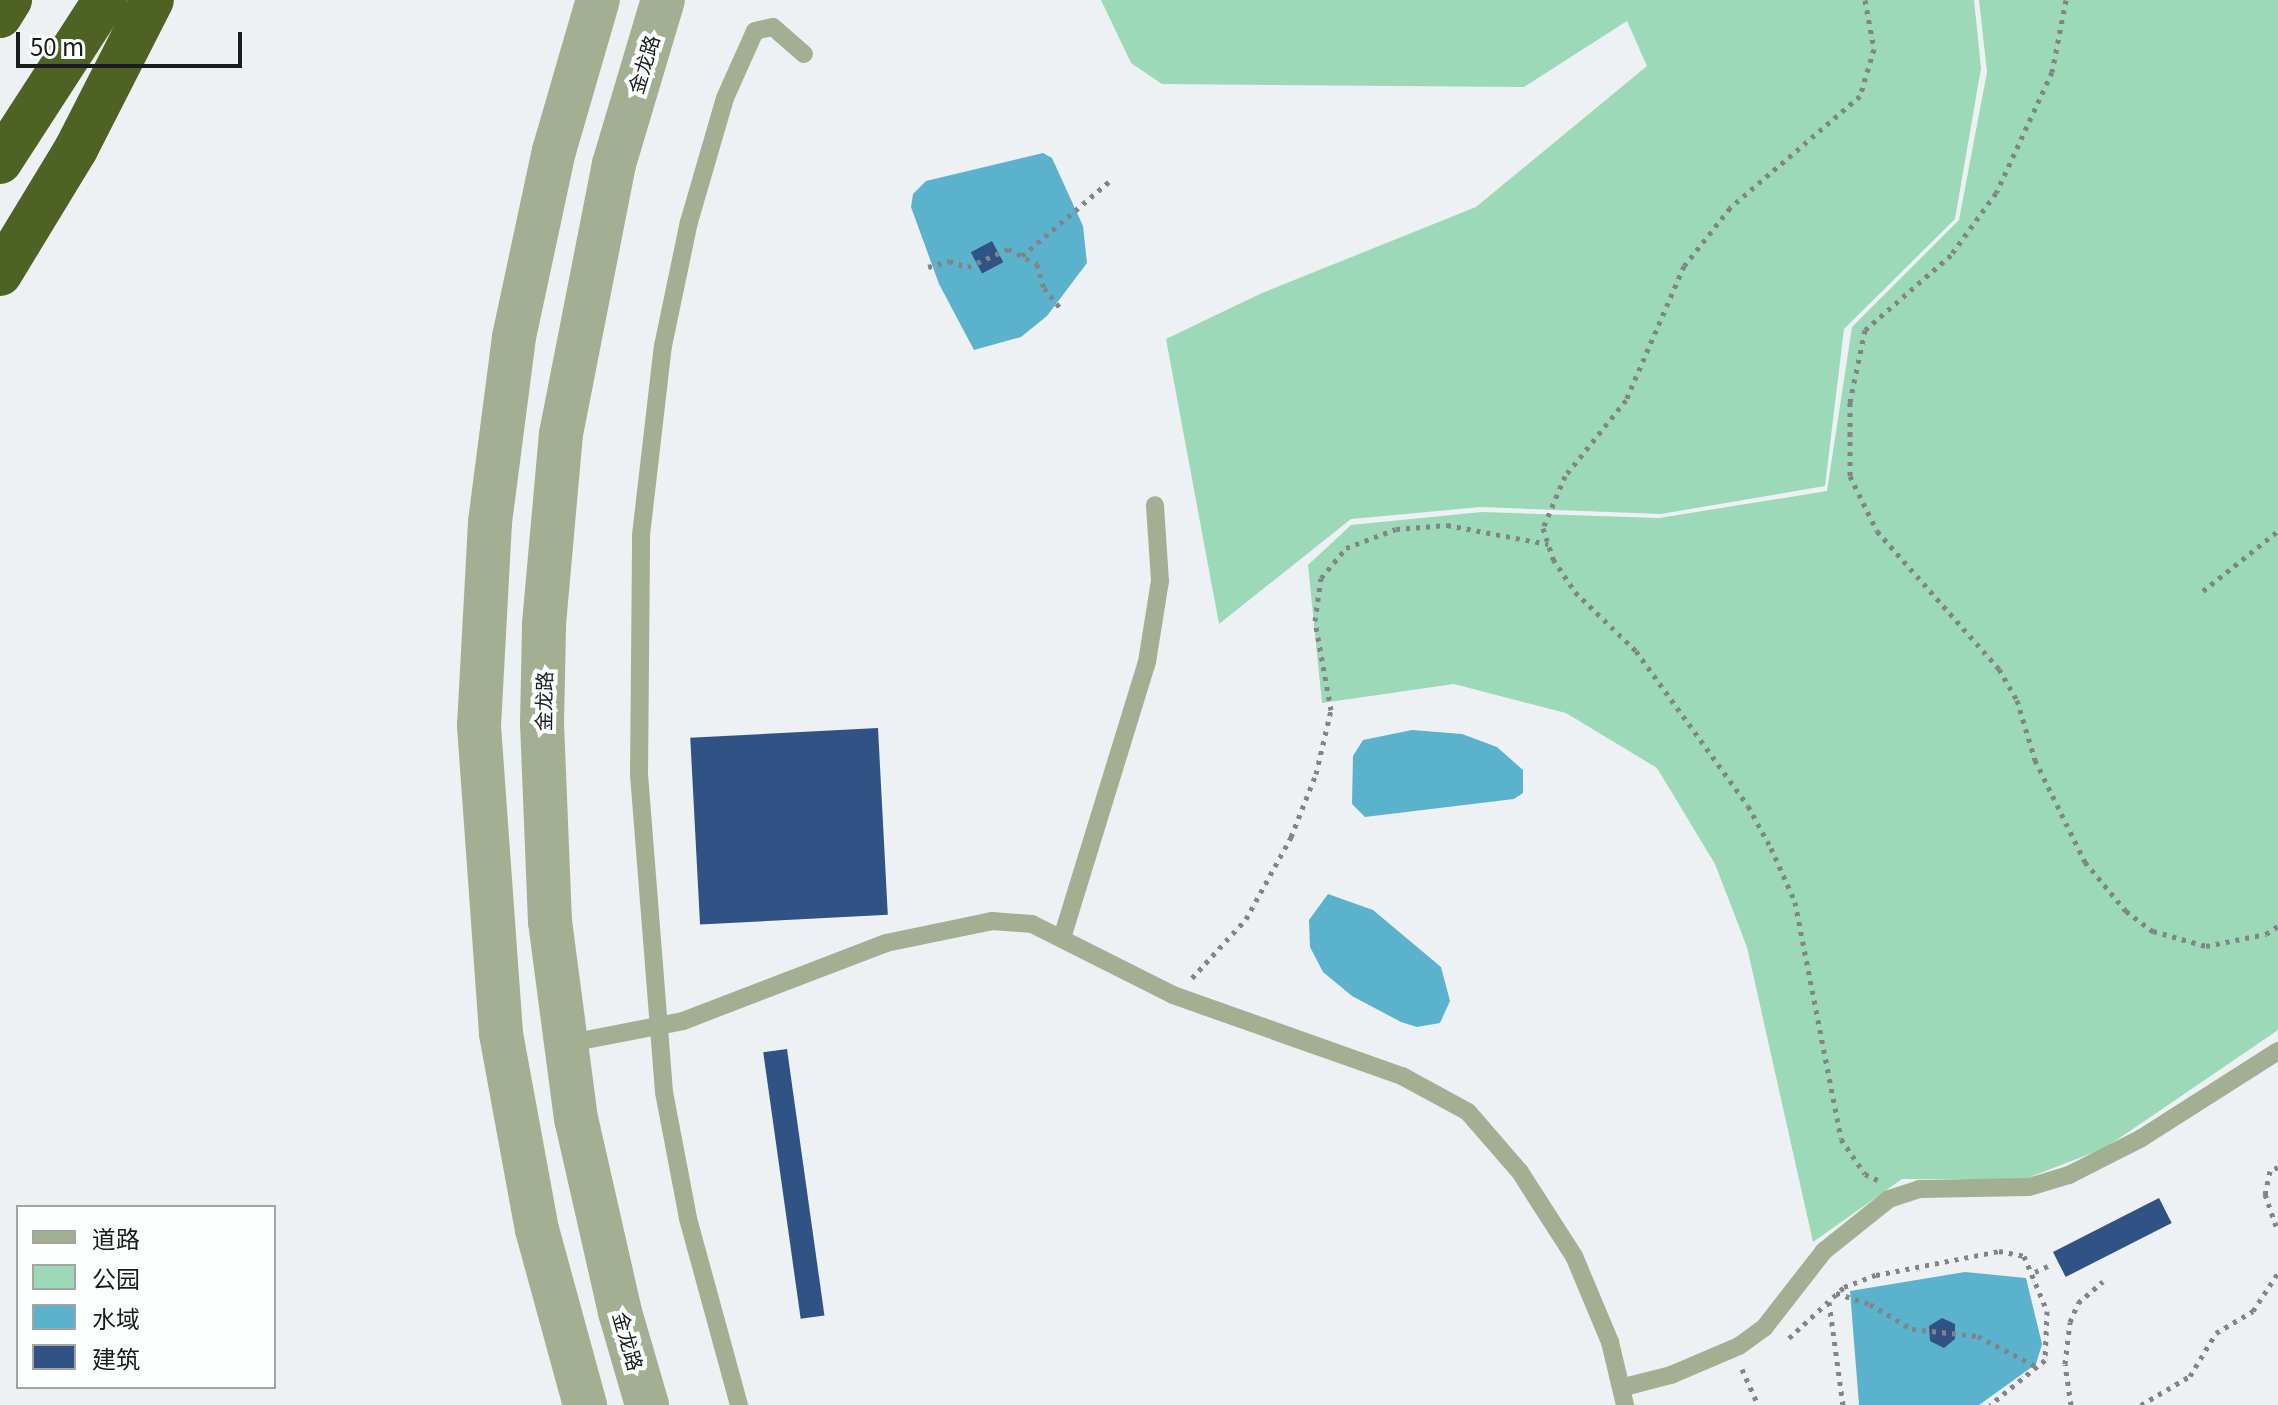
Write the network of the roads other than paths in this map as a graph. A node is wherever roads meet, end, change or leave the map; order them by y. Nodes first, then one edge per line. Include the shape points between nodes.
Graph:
1 (10, 0) edge
2 (105, 0) edge
3 (152, 0) edge
4 (598, 0) edge
5 (663, 0) edge
6 (0, 16) edge
7 (804, 54) dead end
8 (0, 162) edge
9 (0, 274) edge
10 (1155, 505) dead end
11 (1062, 938) junction
12 (657, 1029) junction
13 (565, 1044) junction
14 (2278, 1051) edge
15 (1625, 1396) edge
16 (585, 1405) edge
17 (647, 1405) edge
18 (739, 1405) edge

1 - 6 highway
2 - 8 highway
3 - 9 highway via 76,149
4 - 16 street via 554,151 514,337 490,522 479,726 501,1033 537,1230
5 - 13 street, 金龙路 via 592,255 551,524 544,624 543,824
7 - 12 lane via 773,27 763,27 748,38 689,222 658,378 641,535 638,657 645,902
10 - 11 lane via 1160,581 1147,662
11 - 12 lane via 1012,921 933,931 886,943
11 - 15 lane via 1173,995 1402,1076 1468,1112 1520,1172 1574,1256 1595,1297
12 - 13 lane
12 - 18 lane via 674,1156
13 - 17 street, 金龙路 via 597,1216
14 - 15 lane via 2140,1139 2069,1175 2029,1187 1905,1192 1841,1235 1764,1328 1733,1349

